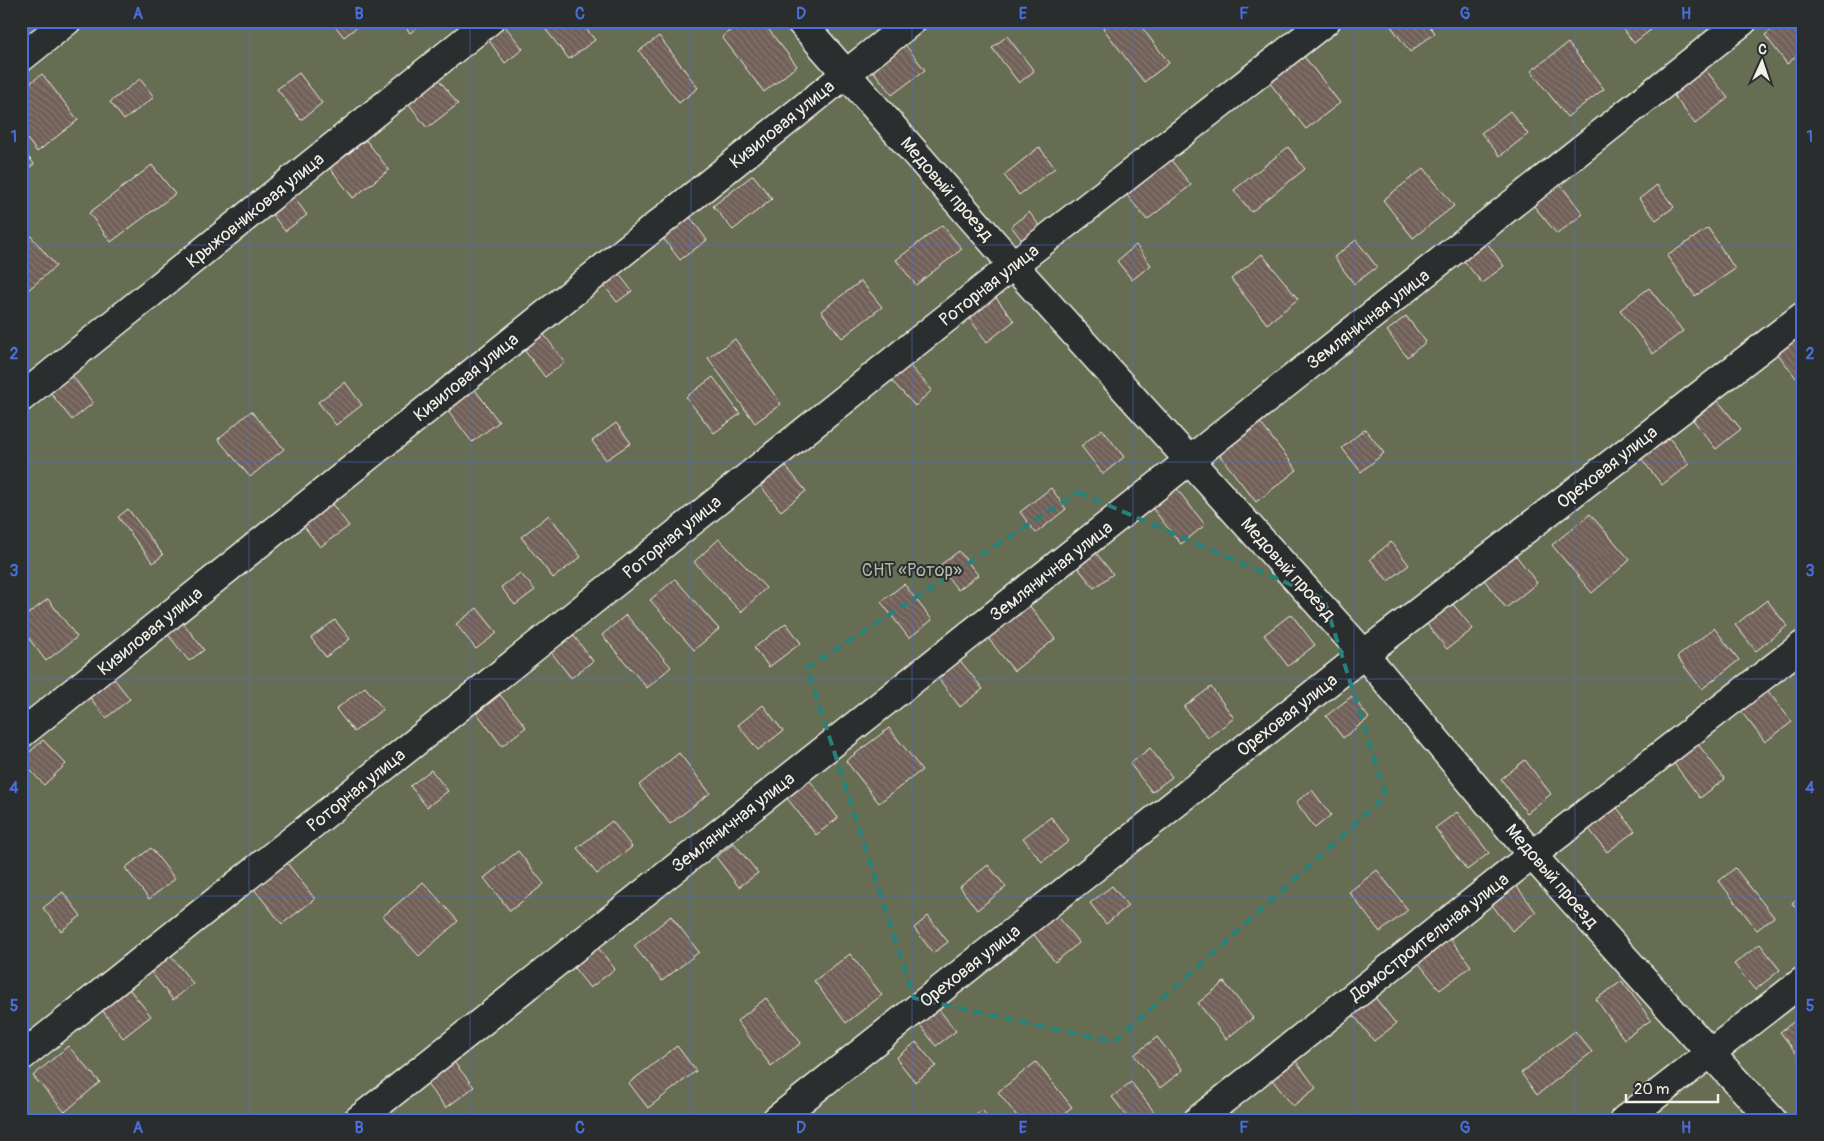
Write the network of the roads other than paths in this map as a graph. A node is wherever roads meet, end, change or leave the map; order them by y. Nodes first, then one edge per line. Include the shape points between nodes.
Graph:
1 (67, 21) edge
2 (489, 21) edge
3 (800, 21) edge
4 (912, 21) edge
5 (1326, 21) edge
6 (1743, 21) edge
7 (21, 58) edge
8 (846, 72) junction
9 (1013, 265) junction
10 (1803, 316) edge
11 (21, 398) edge
12 (1190, 461) junction
13 (1803, 645) edge
14 (1364, 654) junction
15 (21, 734) edge
16 (1532, 855) junction
17 (1803, 981) edge
18 (1710, 1053) junction
19 (21, 1058) edge
20 (358, 1120) edge
21 (776, 1120) edge
22 (1198, 1120) edge
23 (1624, 1120) edge
24 (1772, 1120) edge

1 - 7 street
2 - 11 street, Крыжовниковая улица
3 - 8 street, Медовый проезд
4 - 8 street, Кизиловая улица
5 - 9 street, Роторная улица
6 - 12 street, Земляничная улица
8 - 9 street, Медовый проезд
8 - 15 street, Кизиловая улица
9 - 12 street, Медовый проезд
9 - 19 street, Роторная улица
10 - 14 street, Ореховая улица
12 - 14 street, Медовый проезд
12 - 20 street, Земляничная улица
13 - 16 street, Домостроительная улица
14 - 16 street, Медовый проезд
14 - 21 street, Ореховая улица
16 - 18 street, Медовый проезд
16 - 22 street, Домостроительная улица
17 - 18 street
18 - 23 street
18 - 24 street, Медовый проезд

